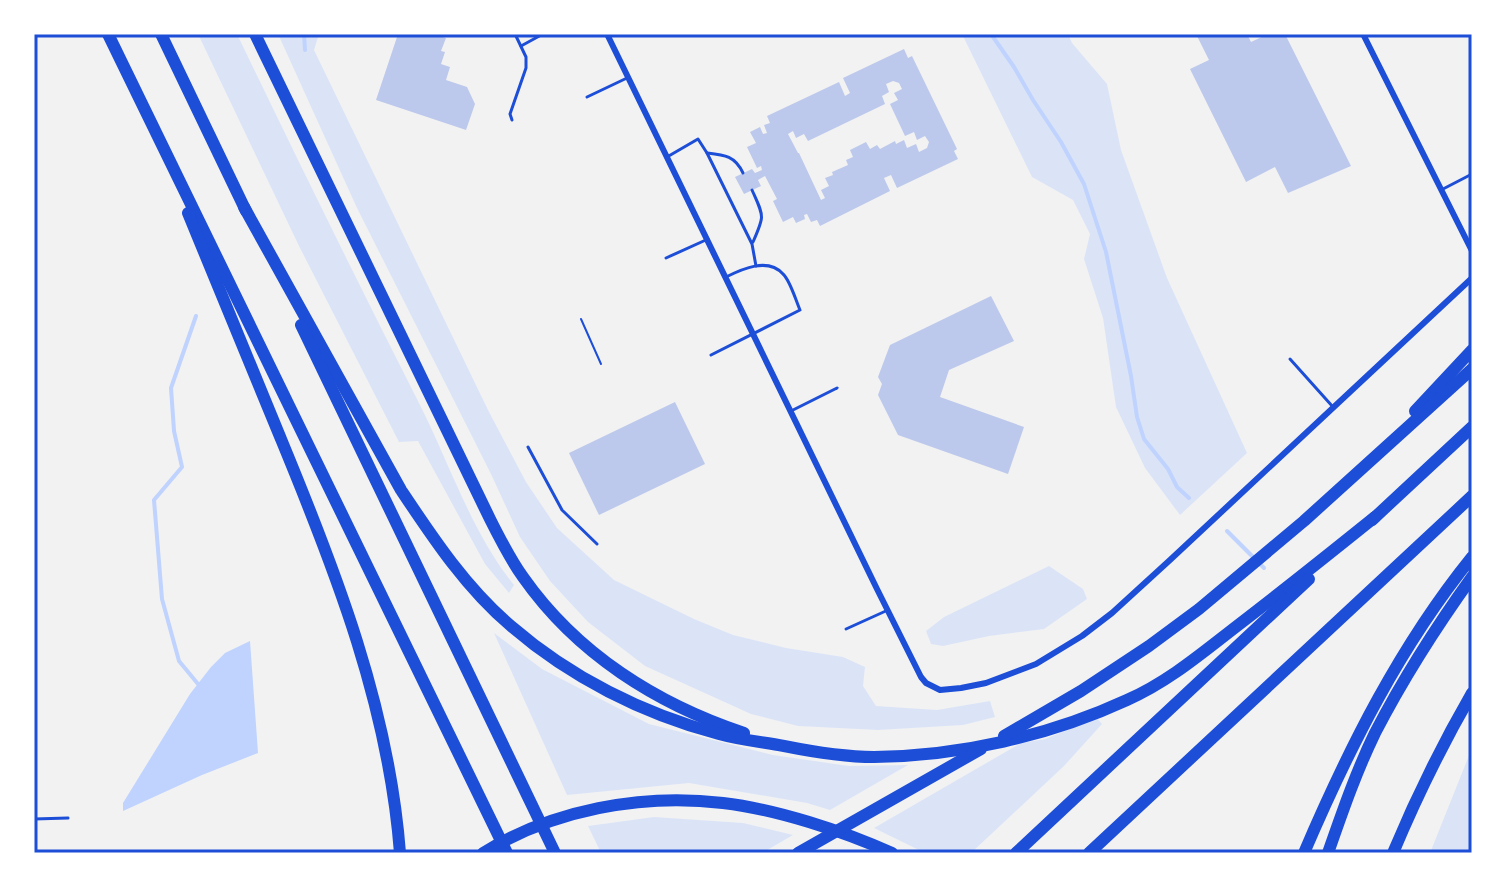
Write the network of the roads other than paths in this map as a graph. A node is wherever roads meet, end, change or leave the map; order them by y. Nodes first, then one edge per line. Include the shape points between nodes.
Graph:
1 (108, 34) edge
2 (161, 34) edge
3 (255, 34) edge
4 (515, 34) edge
5 (543, 34) edge
6 (607, 34) edge
7 (1363, 34) edge
8 (521, 46) junction
9 (628, 78) junction
10 (587, 97) dead end
11 (141, 100) junction
12 (512, 120) dead end
13 (707, 153) junction
14 (667, 157) junction
15 (743, 173) dead end
16 (1472, 174) edge
17 (752, 190) dead end
18 (1441, 190) junction
19 (244, 207) junction
20 (708, 239) junction
21 (752, 244) junction
22 (1472, 251) edge
23 (666, 258) dead end
24 (756, 266) junction
25 (726, 277) junction
26 (1472, 278) edge
27 (754, 333) junction
28 (1472, 350) edge
29 (711, 355) dead end
30 (1290, 359) dead end
31 (1472, 369) edge
32 (837, 388) dead end
33 (1333, 407) junction
34 (791, 411) junction
35 (1472, 427) edge
36 (528, 447) dead end
37 (1359, 471) junction
38 (1472, 496) edge
39 (1375, 517) junction
40 (597, 544) dead end
41 (1472, 557) edge
42 (1472, 577) edge
43 (888, 610) junction
44 (846, 629) dead end
45 (1472, 693) edge
46 (785, 746) junction
47 (68, 818) dead end
48 (34, 819) edge
49 (400, 849) edge
50 (483, 853) edge
51 (507, 853) edge
52 (555, 853) edge
53 (798, 853) edge
54 (892, 853) edge
55 (1016, 853) edge
56 (1089, 853) edge
57 (1304, 853) edge
58 (1328, 853) edge
59 (1393, 853) edge

1 - 11 highway
2 - 19 highway
3 - 46 highway via 523,577 570,630 625,676 689,713
4 - 8 lane
5 - 8 lane
6 - 9 street
7 - 18 street
8 - 12 lane via 526,68
9 - 10 lane
9 - 14 street
11 - 49 highway via 342,594 384,743
11 - 51 highway
13 - 14 lane via 698,139
13 - 15 lane via 734,158
13 - 21 lane
14 - 20 street
16 - 18 lane
17 - 21 lane via 763,216
18 - 22 street
19 - 46 highway via 401,490 428,531 510,626 612,694 680,723
19 - 52 highway
20 - 23 lane
20 - 25 street
21 - 24 lane
24 - 25 lane
24 - 27 lane via 783,274 800,310
25 - 27 street
26 - 33 street
27 - 29 lane
27 - 34 street
28 - 37 highway
30 - 33 lane
31 - 37 highway
32 - 34 lane
33 - 43 street via 1112,613 1036,664 986,683 940,690 926,683
34 - 43 street
35 - 39 highway
36 - 40 lane via 562,510
37 - 53 highway via 1248,570 1149,646 1032,720
38 - 56 highway
39 - 46 highway via 1191,662 1138,695 1086,716 1048,730 916,755 825,754
39 - 55 highway
41 - 57 highway via 1425,622 1360,730
42 - 58 highway via 1374,735
43 - 44 lane
45 - 59 highway via 1437,754
47 - 48 lane
50 - 54 highway via 558,819 669,800 773,813

